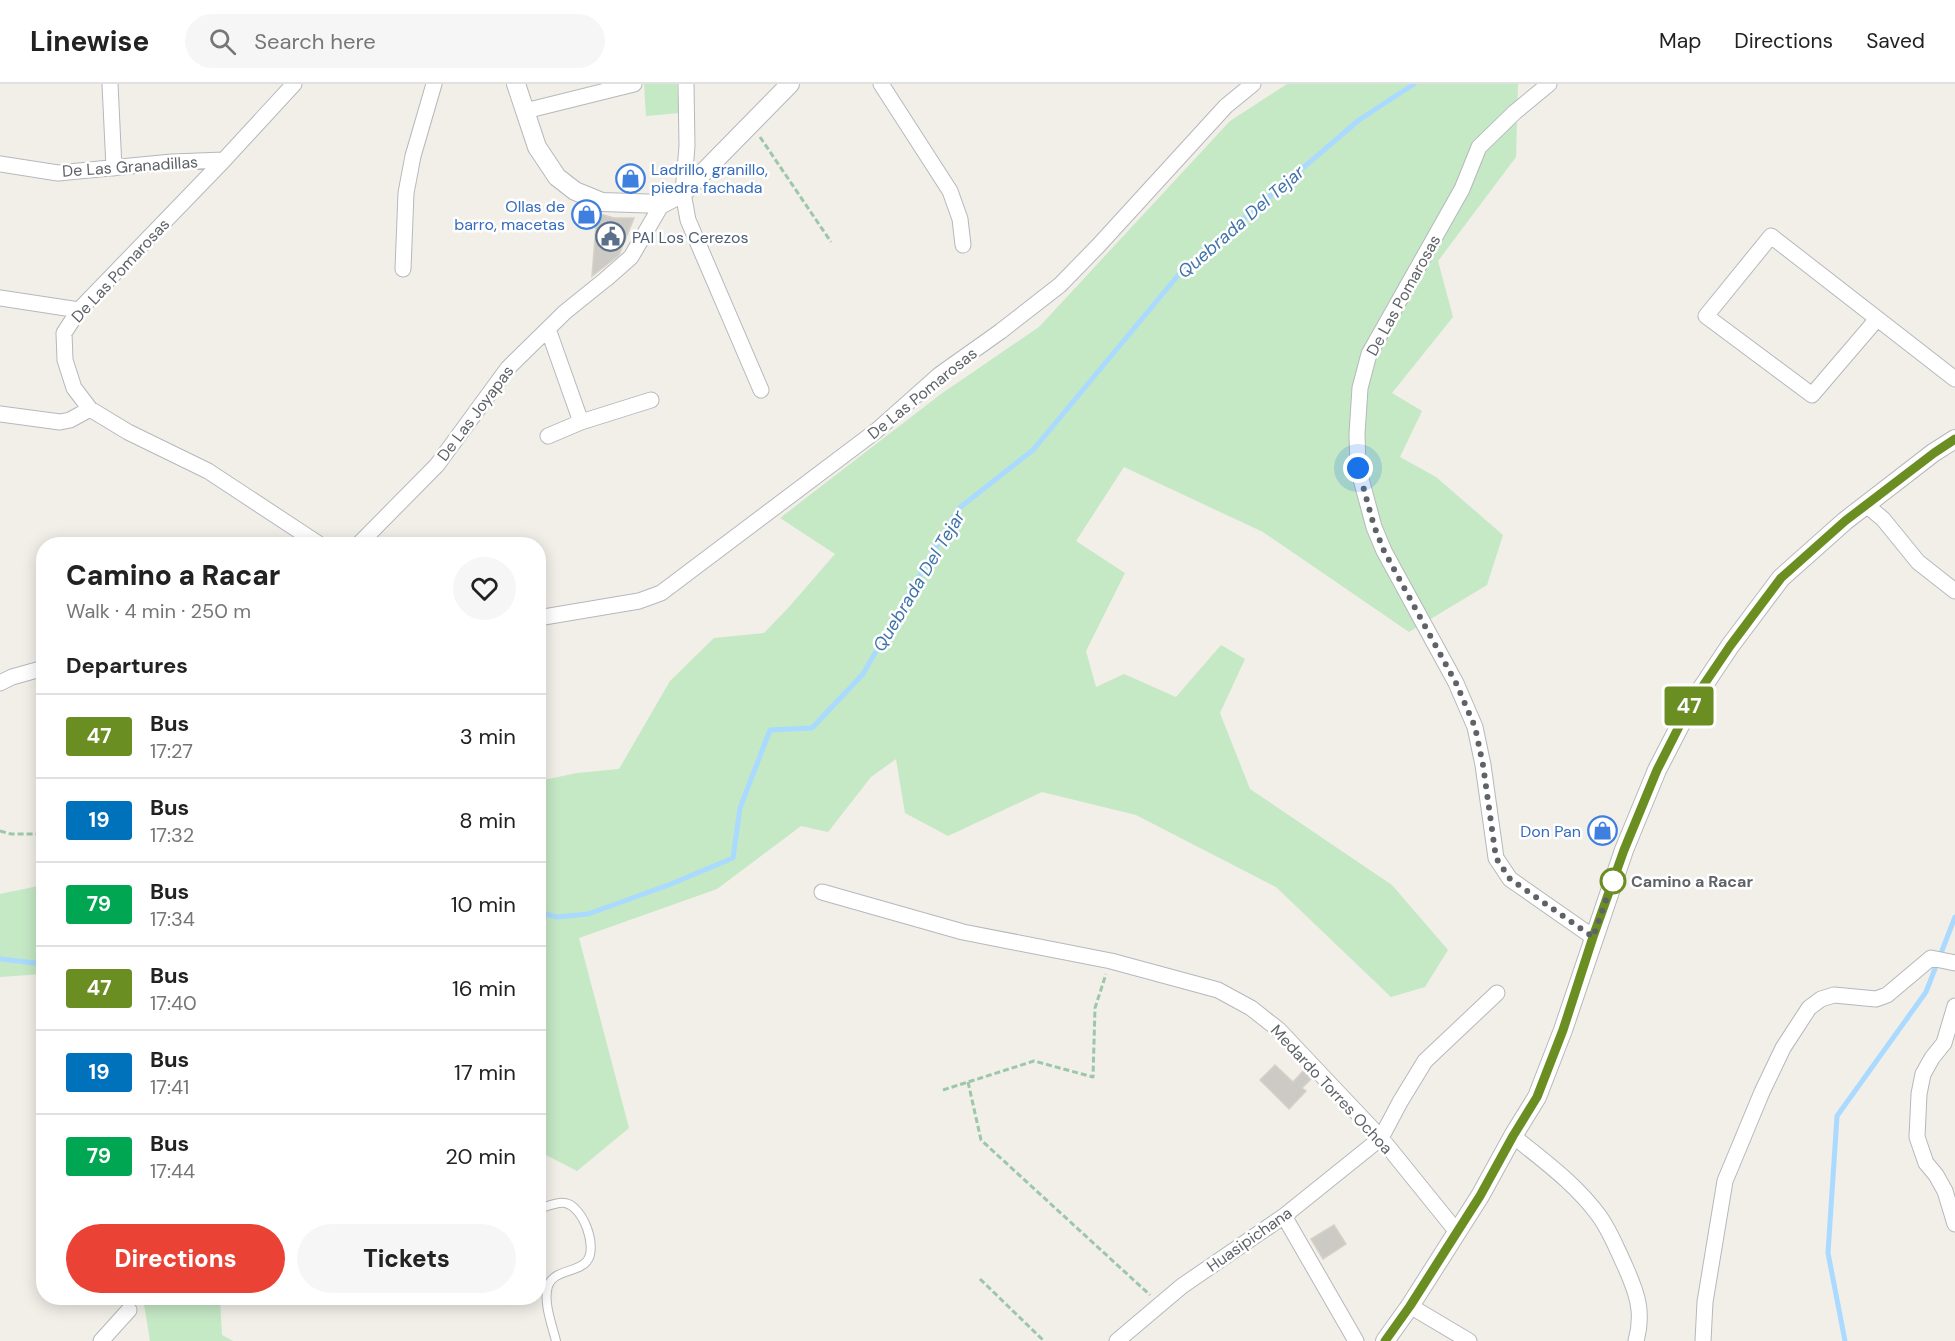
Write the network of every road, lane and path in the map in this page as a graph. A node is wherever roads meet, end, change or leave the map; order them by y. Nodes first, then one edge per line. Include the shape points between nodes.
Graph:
1 (110, 84) edge
2 (294, 84) edge
3 (434, 84) edge
4 (516, 84) edge
5 (634, 84) edge
6 (686, 84) edge
7 (790, 84) edge
8 (881, 84) edge
9 (1253, 84) edge
10 (1549, 84) edge
11 (525, 111) junction
12 (751, 123) junction
13 (224, 160) junction
14 (0, 164) edge
15 (114, 168) junction
16 (683, 193) junction
17 (662, 204) junction
18 (831, 242) dead end
19 (963, 245) dead end
20 (403, 269) dead end
21 (0, 298) edge
22 (79, 310) junction
23 (1877, 319) junction
24 (548, 329) junction
25 (1955, 379) edge
26 (761, 390) dead end
27 (651, 400) dead end
28 (90, 409) junction
29 (0, 414) edge
30 (581, 422) junction
31 (548, 436) dead end
32 (1955, 439) edge
33 (1866, 505) junction
34 (307, 537) edge
35 (366, 537) edge
36 (1955, 591) edge
37 (546, 617) edge
38 (36, 670) edge
39 (0, 683) edge
40 (0, 831) edge
41 (36, 834) edge
42 (822, 892) dead end
43 (1593, 937) junction
44 (1111, 961) junction
45 (1955, 963) edge
46 (1497, 993) dead end
47 (1955, 1006) edge
48 (968, 1082) junction
49 (943, 1090) dead end
50 (1513, 1136) junction
51 (1381, 1138) junction
52 (546, 1207) edge
53 (1284, 1216) junction
54 (1955, 1224) edge
55 (1457, 1232) junction
56 (980, 1279) dead end
57 (1160, 1305) junction
58 (1410, 1306) junction
59 (129, 1310) dead end
60 (101, 1341) edge
61 (556, 1341) edge
62 (1044, 1341) edge
63 (1117, 1341) edge
64 (1356, 1341) edge
65 (1385, 1341) edge
66 (1469, 1341) edge
67 (1636, 1341) edge
68 (1703, 1341) edge

1 - 15 street
2 - 13 street, De Las Pomarosas
3 - 20 street via 406,193
4 - 11 street
5 - 11 street
6 - 16 street
7 - 12 street
8 - 19 street via 950,190 960,219
9 - 37 street, De Las Pomarosas via 1226,106 1060,285 939,375 876,431 661,593 639,601
10 - 43 street, De Las Pomarosas via 1479,147 1461,189 1369,354 1360,388 1358,468 1384,551 1456,683 1475,727 1496,858 1510,879
11 - 17 street via 537,147 557,177 575,191 602,202
12 - 16 street
12 - 18 path
13 - 15 street, De Las Granadillas
13 - 22 street, De Las Pomarosas
14 - 15 street, De Las Granadillas via 58,172
16 - 17 street
16 - 26 street via 688,220
17 - 24 street, De Las Joyapas via 631,257
21 - 22 street
22 - 28 street, De Las Pomarosas via 64,333 65,360 74,388
23 - 23 street via 1771,236 1706,315 1812,395
23 - 25 street
24 - 30 street
24 - 35 street, De Las Joyapas via 508,368 437,465
27 - 30 street
28 - 29 street via 60,422
28 - 34 street, De Las Pomarosas via 208,471
30 - 31 street
32 - 33 street
33 - 36 street via 1883,519 1918,562
33 - 43 street via 1781,578 1690,705 1657,770
38 - 39 street
40 - 41 path
42 - 44 street, Medardo Torres Ochoa via 963,932
43 - 50 street via 1537,1097
44 - 48 path via 1095,1008 1093,1077 1034,1061
44 - 51 street, Medardo Torres Ochoa via 1218,990 1251,1008 1279,1030
45 - 68 street via 1931,958 1876,999 1834,995 1809,1008 1783,1048 1725,1181 1705,1302
46 - 51 street via 1425,1061
47 - 54 street via 1944,1042 1923,1074 1917,1137 1926,1163 1945,1191
48 - 49 path
48 - 57 path via 981,1140
50 - 55 street
50 - 67 street via 1557,1170 1610,1233 1635,1287 1639,1306
51 - 53 street, Huasipichana
51 - 55 street, Medardo Torres Ochoa
52 - 61 lane via 563,1202 574,1206 591,1241 592,1255 585,1264 554,1278 548,1286 547,1302
53 - 57 street, Huasipichana
53 - 64 street
55 - 58 street
56 - 62 path
57 - 63 street, Huasipichana
58 - 65 street
58 - 66 street
59 - 60 street

